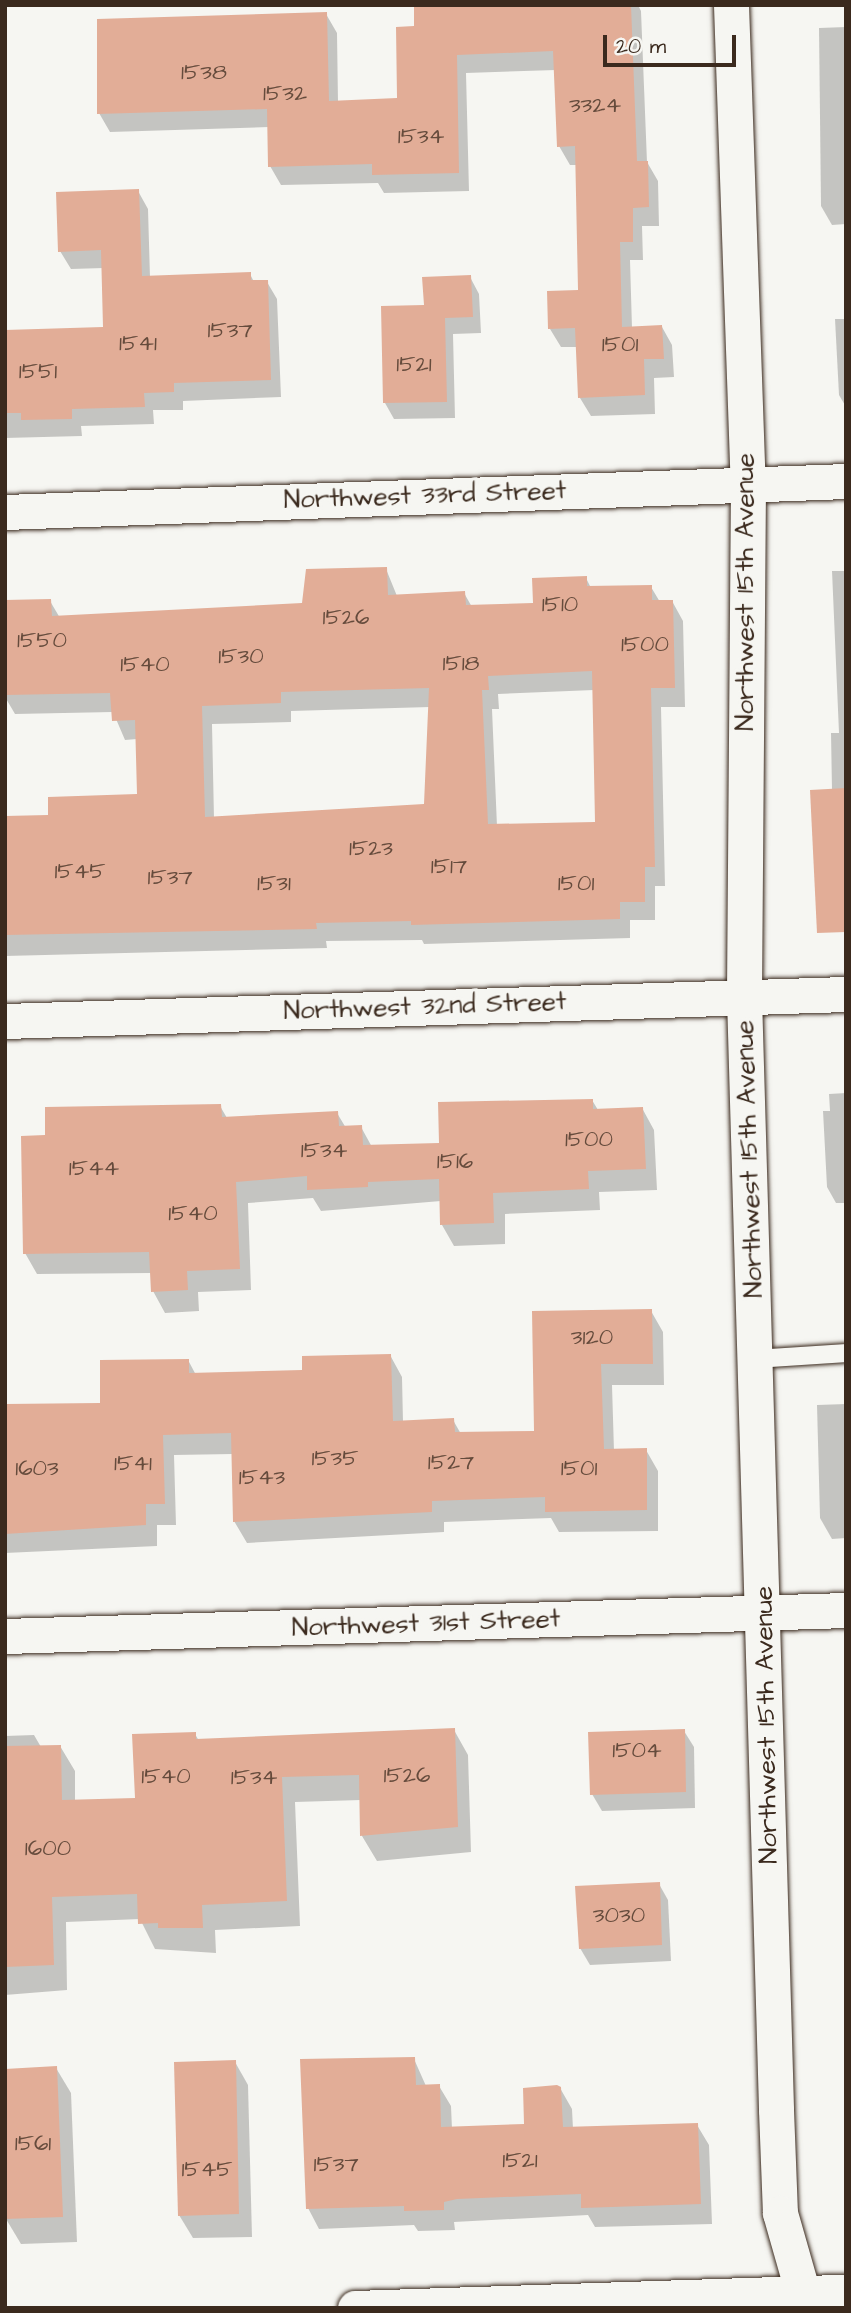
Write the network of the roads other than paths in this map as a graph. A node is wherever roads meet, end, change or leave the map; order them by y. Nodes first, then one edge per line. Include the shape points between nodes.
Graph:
1 (731, 5) edge
2 (846, 481) edge
3 (748, 484) junction
4 (5, 512) edge
5 (846, 994) edge
6 (744, 997) junction
7 (5, 1021) edge
8 (846, 1353) edge
9 (756, 1359) junction
10 (846, 1610) edge
11 (765, 1614) junction
12 (5, 1636) edge
13 (846, 2292) edge
14 (804, 2301) edge
15 (355, 2308) edge

1 - 3 street, Northwest 15th Avenue
2 - 3 street, Northwest 33rd Street
3 - 4 street, Northwest 33rd Street
3 - 6 street, Northwest 15th Avenue
5 - 6 street, Northwest 32nd Street
6 - 7 street, Northwest 32nd Street
6 - 9 street, Northwest 15th Avenue
8 - 9 lane
9 - 11 street, Northwest 15th Avenue
10 - 11 street, Northwest 31st Street
11 - 12 street, Northwest 31st Street
11 - 14 street, Northwest 15th Avenue via 780,2213
13 - 14 street
14 - 15 street

